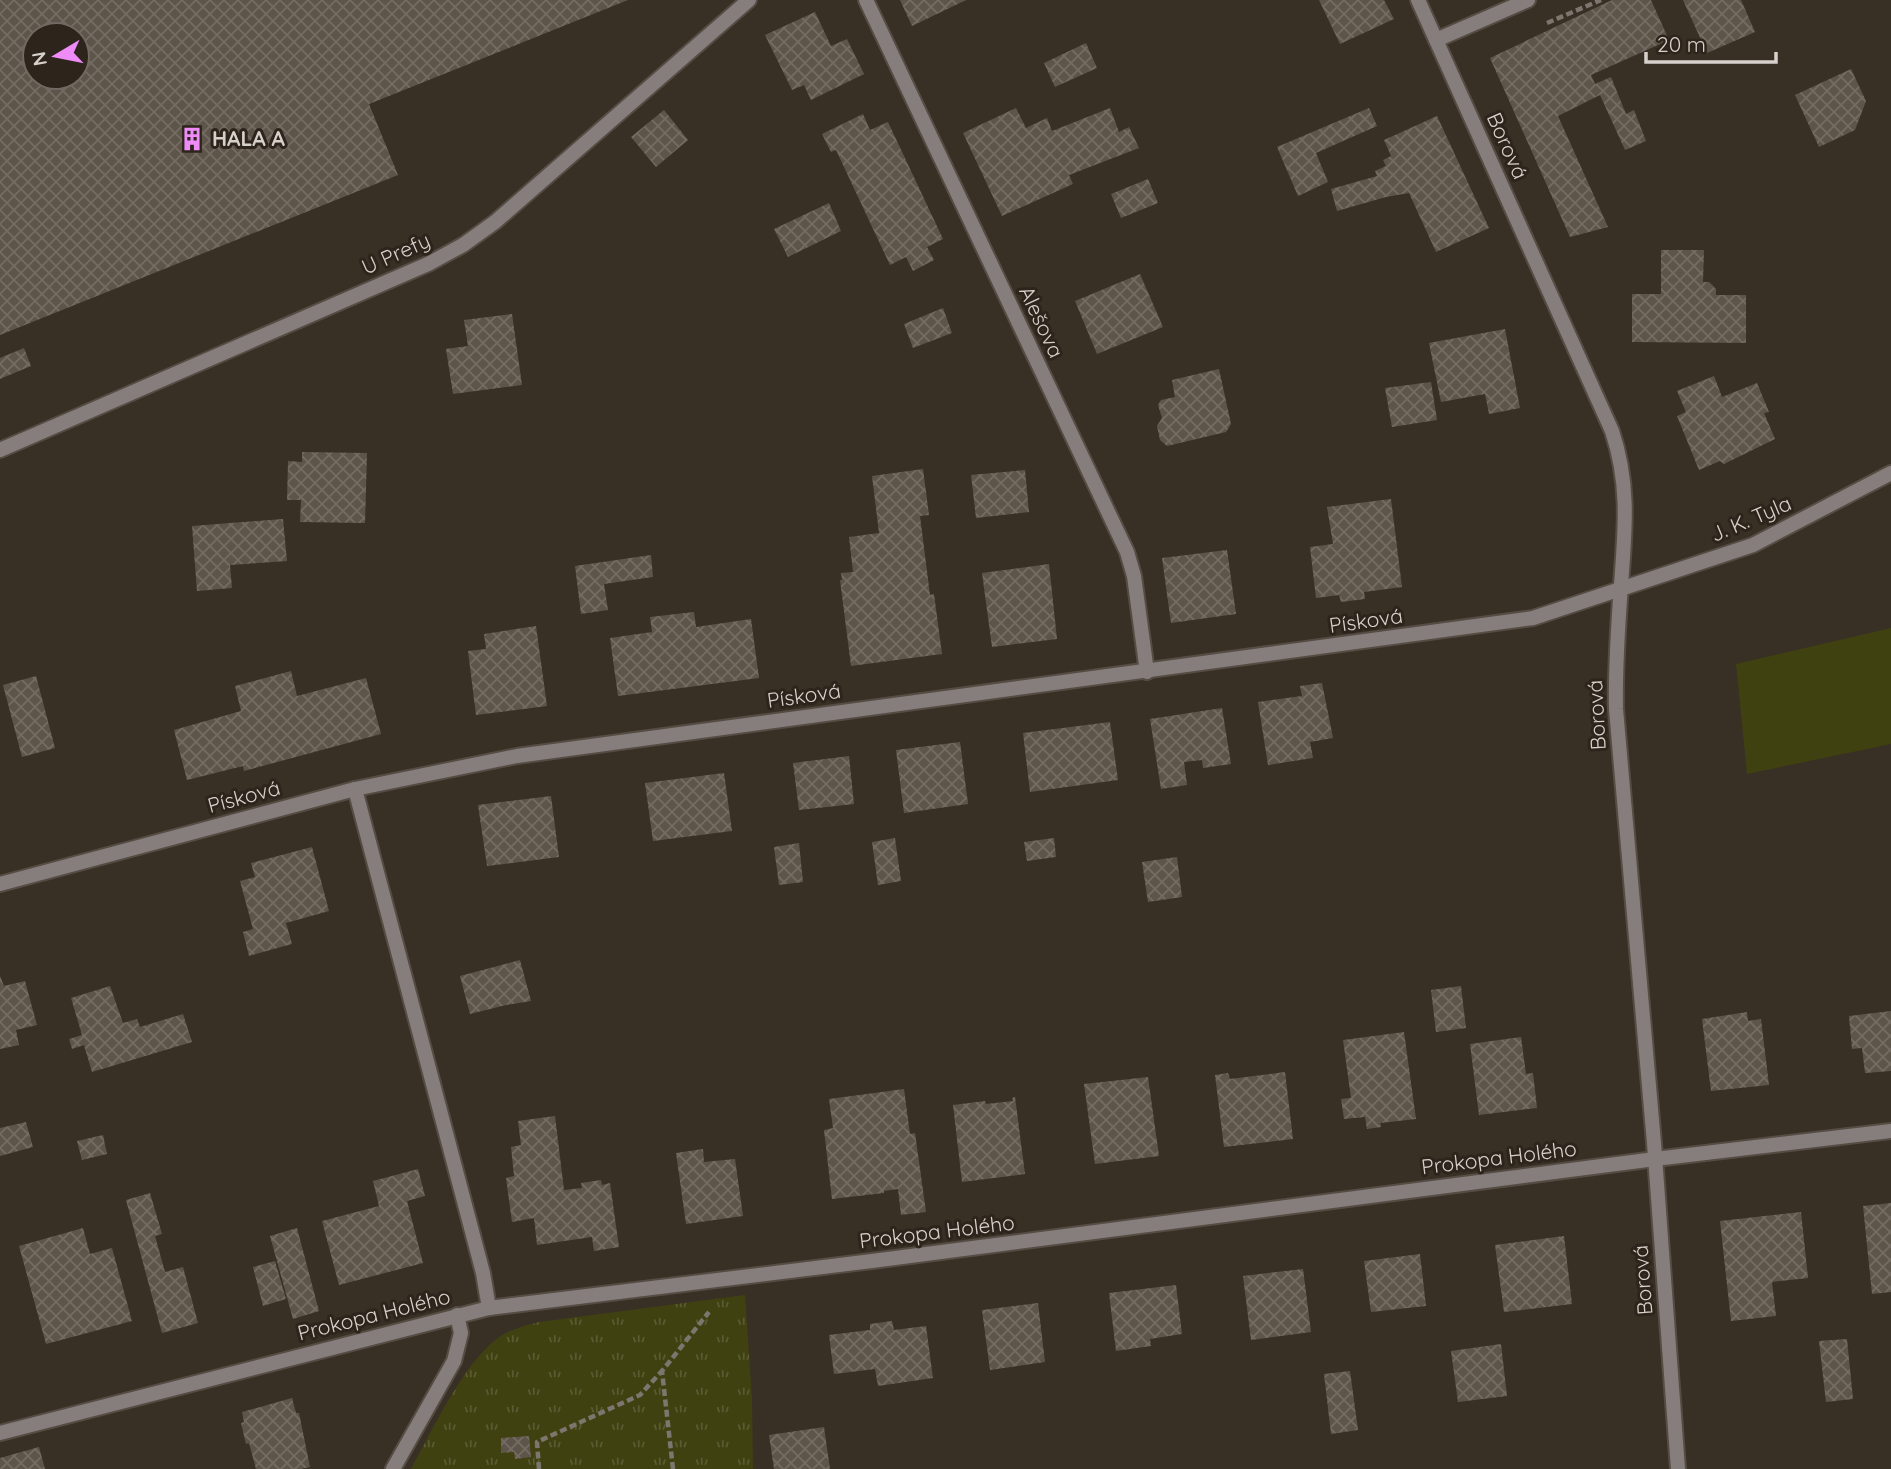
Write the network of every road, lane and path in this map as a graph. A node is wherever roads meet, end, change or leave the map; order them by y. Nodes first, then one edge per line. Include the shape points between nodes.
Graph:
1 (749, 0) edge
2 (866, 0) edge
3 (1418, 0) edge
4 (1528, 0) edge
5 (1436, 40) junction
6 (0, 450) edge
7 (1891, 473) edge
8 (1621, 590) junction
9 (1147, 672) junction
10 (355, 789) junction
11 (0, 884) edge
12 (1891, 1131) edge
13 (1655, 1159) junction
14 (719, 1280) junction
15 (489, 1308) junction
16 (457, 1315) junction
17 (662, 1371) junction
18 (0, 1433) edge
19 (393, 1469) edge
20 (539, 1469) edge
21 (673, 1469) edge
22 (1678, 1469) edge

1 - 6 street, U Prefy via 463,245
2 - 9 street, Alešova via 1127,552
3 - 5 street, Borová
4 - 5 street
5 - 8 street, Borová via 1621,457 1626,515
7 - 8 street, J. K. Tyla via 1753,545
8 - 9 street, Písková via 1509,623
8 - 13 street, Borová via 1615,709
9 - 10 street, Písková via 517,756
10 - 11 street, Písková
10 - 15 street
12 - 13 street, Prokopa Holého
13 - 14 street, Prokopa Holého
13 - 22 street, Borová
14 - 15 street, Prokopa Holého
14 - 17 path via 720,1298
15 - 16 street, Prokopa Holého
16 - 18 street, Prokopa Holého
16 - 19 street via 461,1333 454,1362
17 - 20 path via 640,1395 537,1442
17 - 21 path

